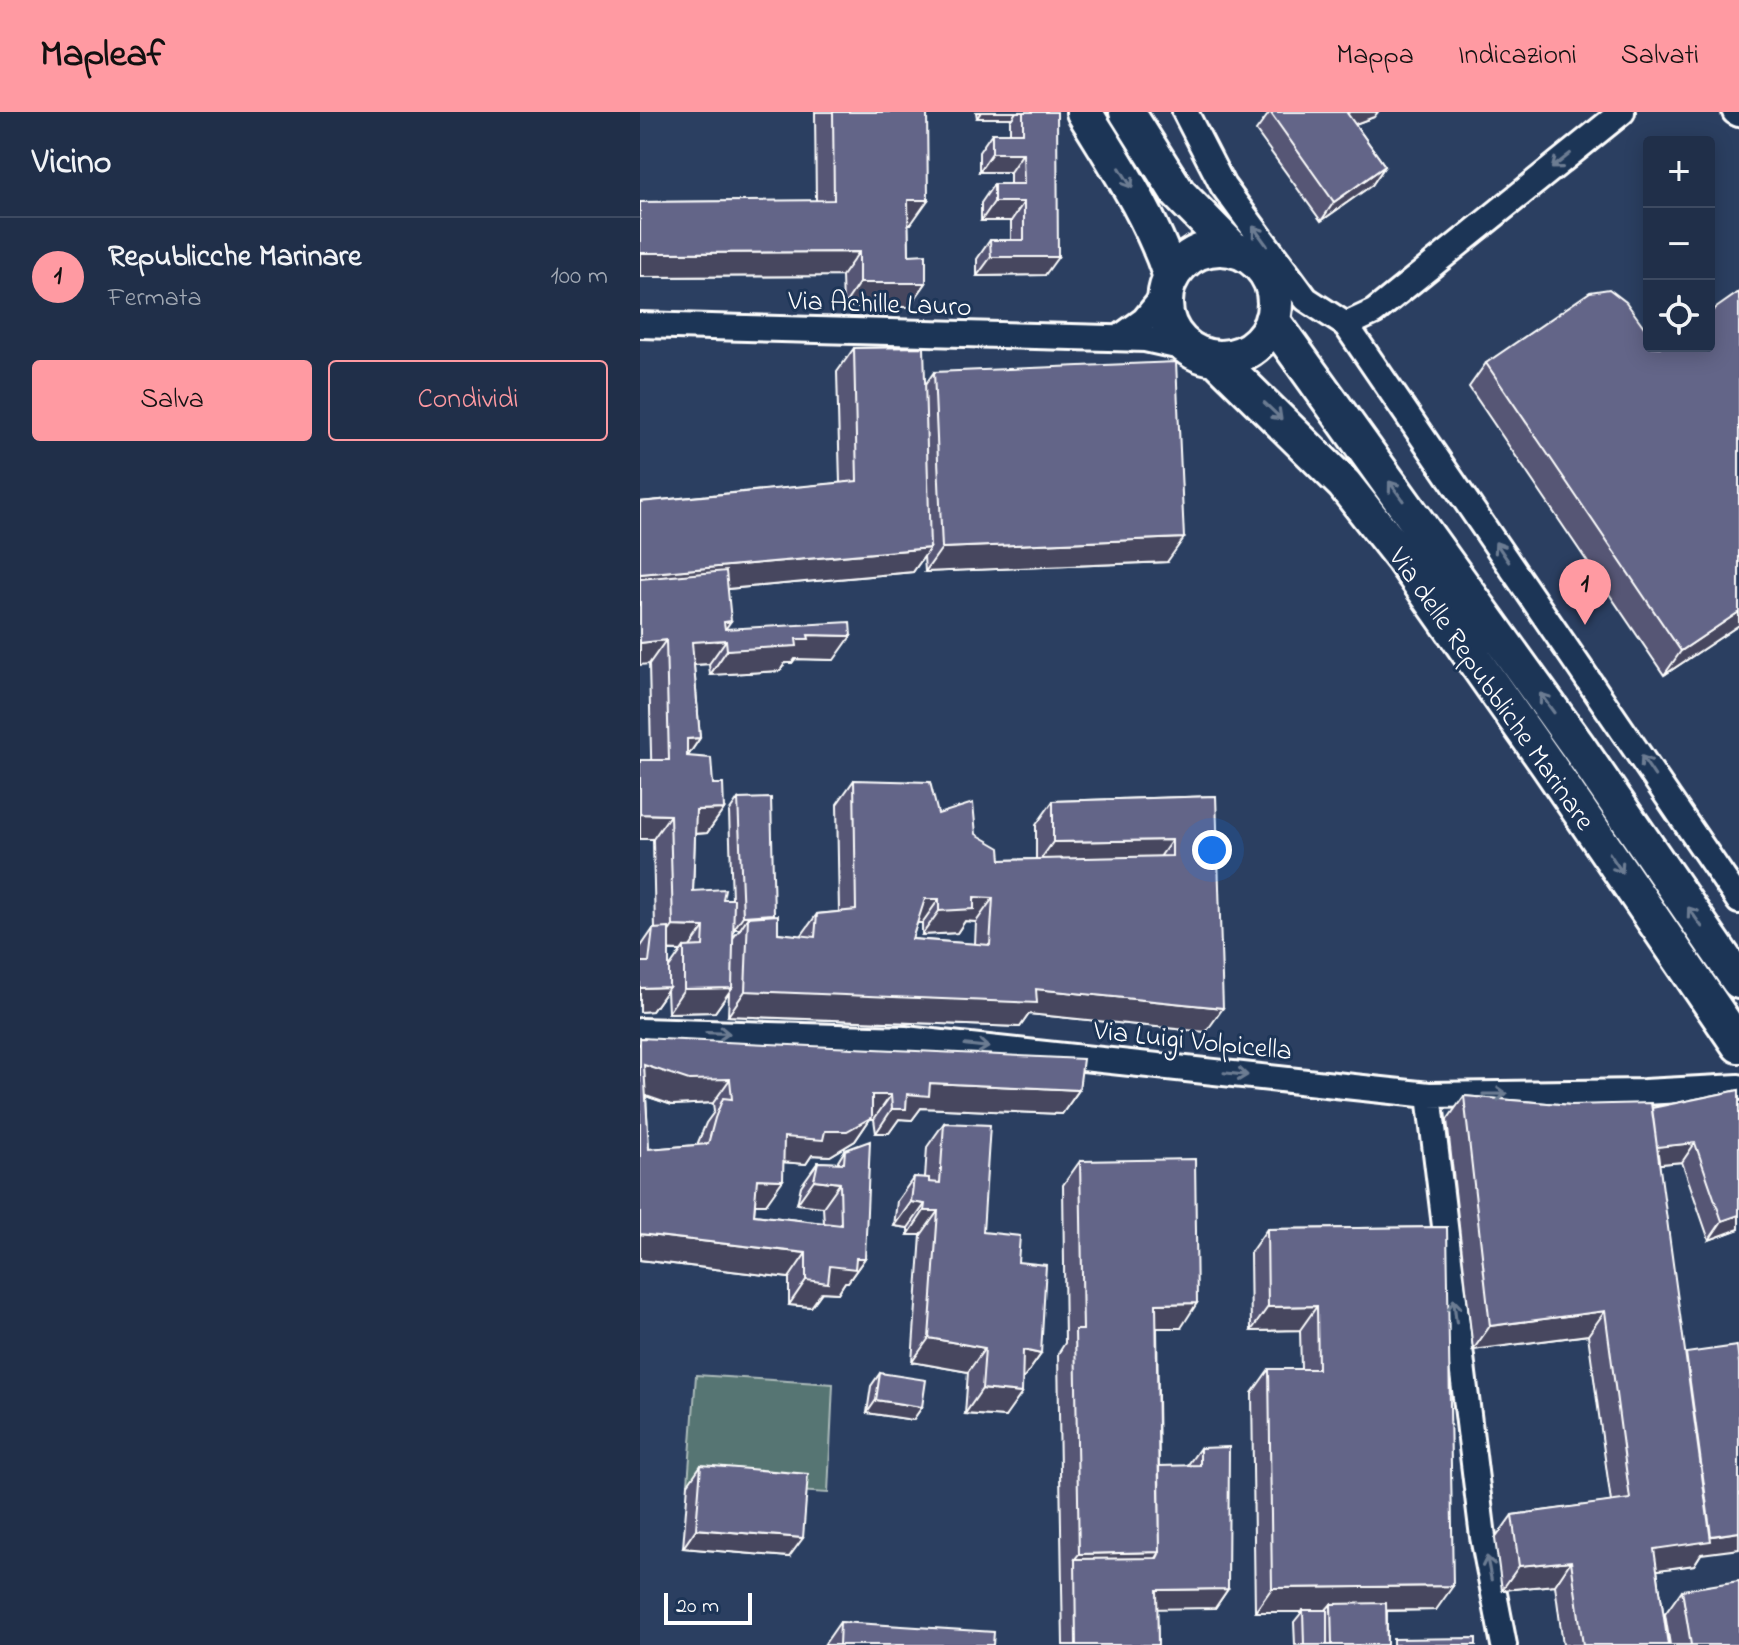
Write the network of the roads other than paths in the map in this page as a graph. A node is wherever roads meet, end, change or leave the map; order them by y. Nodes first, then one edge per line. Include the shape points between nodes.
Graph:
1 (1084, 112) edge
2 (1127, 112) edge
3 (1185, 112) edge
4 (1622, 112) edge
5 (1233, 249) junction
6 (1168, 285) junction
7 (1272, 320) junction
8 (640, 325) edge
9 (1346, 325) junction
10 (1119, 338) junction
11 (1203, 353) junction
12 (1739, 901) edge
13 (1739, 981) edge
14 (640, 1031) edge
15 (1739, 1045) edge
16 (1739, 1087) edge
17 (1429, 1095) junction
18 (1504, 1645) edge

1 -> 6 main road, Via delle Repubbliche Marinare via 1155,231
2 - 5 main road via 1178,193
9 -> 3 street via 1306,299 1223,186
4 -> 9 street via 1374,312
5 - 6 main road via 1197,253 1182,262
5 - 7 main road via 1268,276 1274,293
6 - 10 street via 1144,320
6 - 11 main road, Via delle Repubbliche Marinare via 1168,321 1177,337
7 - 11 main road via 1251,348 1234,356
13 -> 7 main road, Via delle Repubbliche Marinare
8 - 10 street, Via Achille Lauro
12 -> 9 street
10 - 11 street, Via Achille Lauro
11 -> 15 main road, Via delle Repubbliche Marinare via 1344,484 1403,559
14 -> 17 street, Via Luigi Volpicella via 905,1039
17 -> 16 street, Via Luigi Volpicella
18 -> 17 street via 1483,1537

